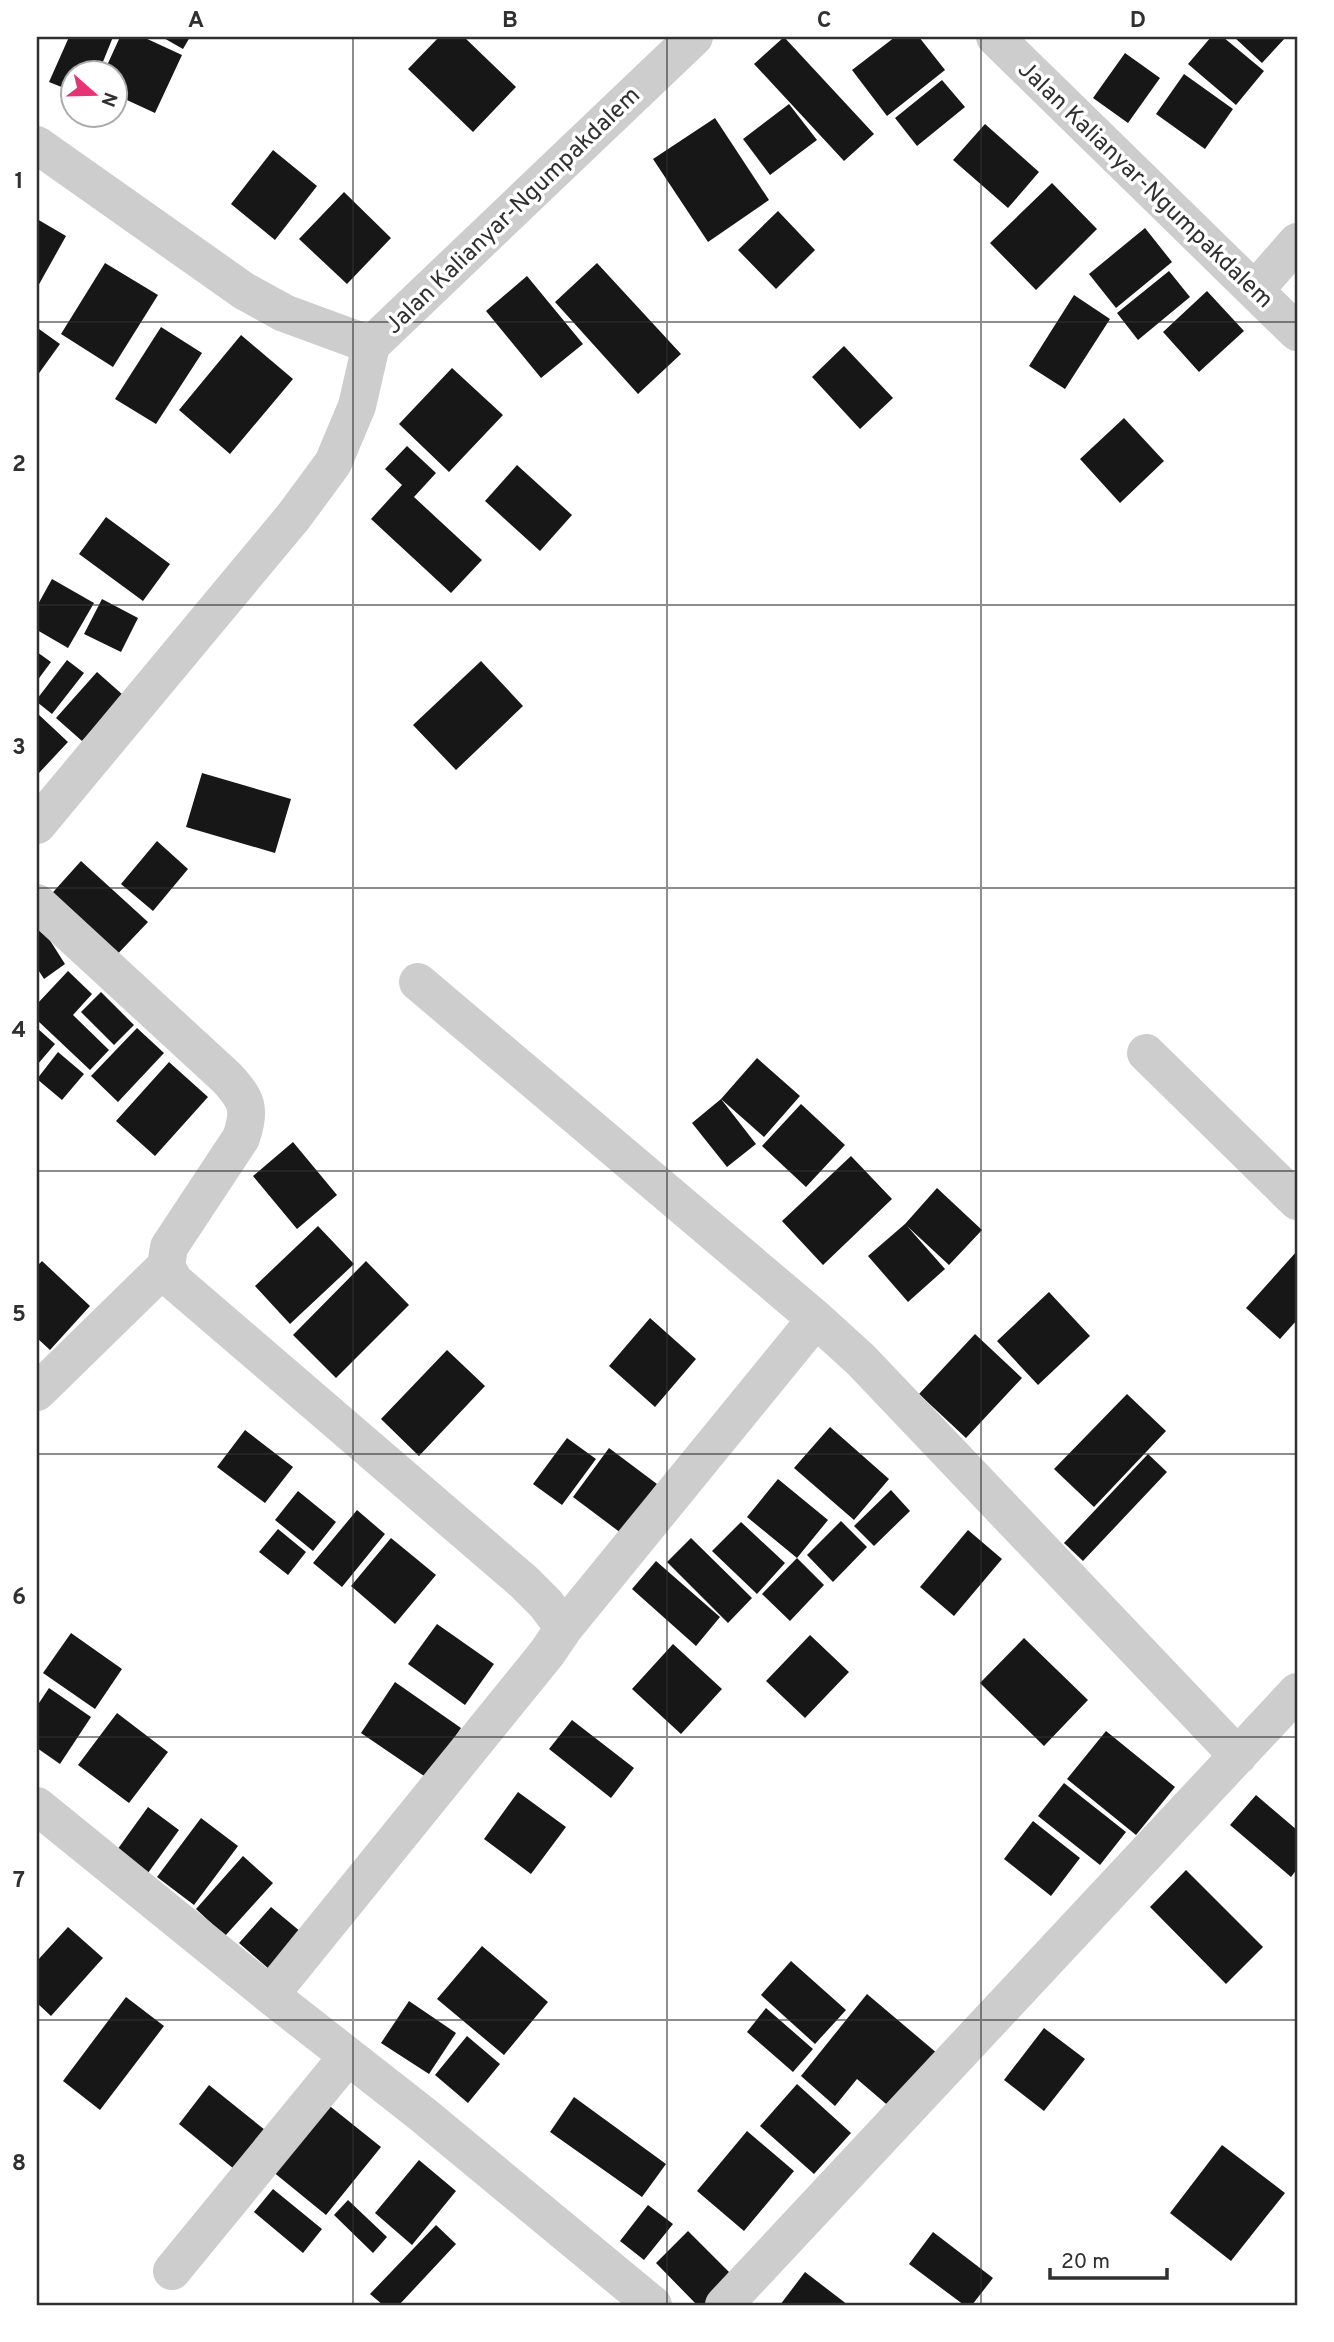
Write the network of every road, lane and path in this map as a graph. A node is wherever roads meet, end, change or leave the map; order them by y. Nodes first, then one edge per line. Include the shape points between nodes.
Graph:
1 (694, 37) edge
2 (995, 37) edge
3 (37, 145) edge
4 (1297, 242) edge
5 (1255, 290) junction
6 (1297, 332) edge
7 (372, 345) junction
8 (37, 825) edge
9 (37, 903) edge
10 (418, 982) dead end
11 (1146, 1053) dead end
12 (1297, 1201) edge
13 (166, 1266) junction
14 (816, 1319) junction
15 (37, 1392) edge
16 (564, 1628) junction
17 (1297, 1692) edge
18 (1238, 1756) junction
19 (37, 1806) edge
20 (270, 1995) junction
21 (348, 2056) junction
22 (172, 2271) dead end
23 (653, 2305) edge
24 (723, 2305) edge

1 - 7 street, Jalan Kalianyar-Ngumpakdalem
2 - 5 street, Jalan Kalianyar-Ngumpakdalem
3 - 7 street, Jalan Kalianyar-Ngumpakdalem via 244,291 284,313
4 - 5 street
5 - 6 street, Jalan Kalianyar-Ngumpakdalem
7 - 8 street via 358,407 333,463
9 - 13 street via 243,1095 241,1138 178,1230
10 - 14 street
11 - 12 street
13 - 15 street
13 - 16 street via 174,1281 524,1582
14 - 16 street
14 - 18 street via 861,1360
16 - 20 street
17 - 18 street
18 - 24 street
19 - 20 street
20 - 21 street
21 - 22 street
21 - 23 street

